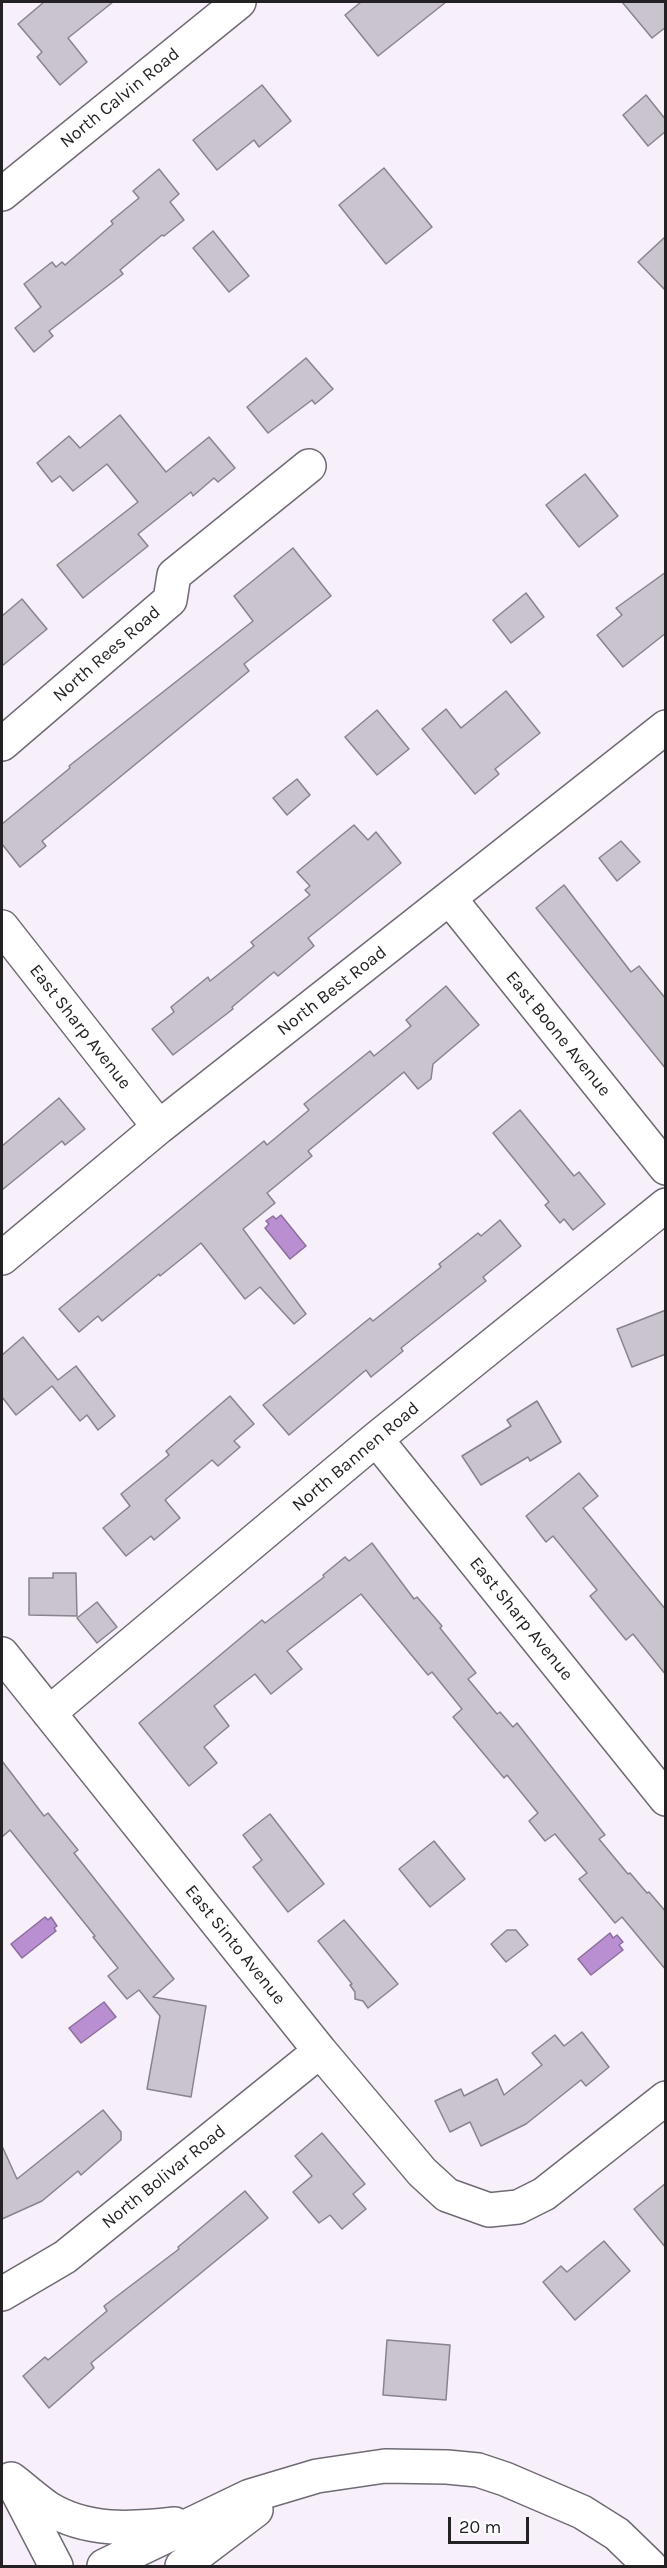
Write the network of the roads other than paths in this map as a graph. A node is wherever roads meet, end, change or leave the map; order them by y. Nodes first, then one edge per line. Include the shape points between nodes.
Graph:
1 (239, 2) edge
2 (2, 194) edge
3 (309, 466) dead end
4 (666, 727) edge
5 (2, 744) edge
6 (450, 899) junction
7 (2, 927) edge
8 (159, 1127) junction
9 (666, 1168) edge
10 (666, 1205) edge
11 (2, 1258) edge
12 (376, 1439) junction
13 (2, 1654) edge
14 (49, 1713) junction
15 (666, 1799) edge
16 (320, 2051) junction
17 (666, 2098) edge
18 (2, 2294) edge
19 (6, 2470) edge
20 (294, 2482) junction
21 (199, 2521) junction
22 (56, 2566) edge
23 (104, 2566) edge
24 (182, 2566) edge
25 (650, 2566) edge

1 - 2 street, North Calvin Road
3 - 5 street, North Rees Road via 174,575 170,600
4 - 6 street, North Best Road
6 - 8 street, North Best Road
6 - 9 street, East Boone Avenue
7 - 8 street, East Sharp Avenue
8 - 11 street, North Best Road
10 - 12 street, North Bannen Road
12 - 14 street, North Bannen Road
12 - 15 street, East Sharp Avenue
13 - 14 street, East Sinto Avenue
14 - 16 street, East Sinto Avenue
16 - 17 street, East Sinto Avenue via 422,2172 447,2195 489,2210 518,2207 544,2194
16 - 18 street, North Bolivar Road via 65,2257
19 - 21 street via 49,2508 100,2527 139,2529
19 - 22 street
20 - 21 street via 250,2496
20 - 24 street
20 - 25 street via 385,2466 478,2470 582,2512 617,2535
21 - 23 street

